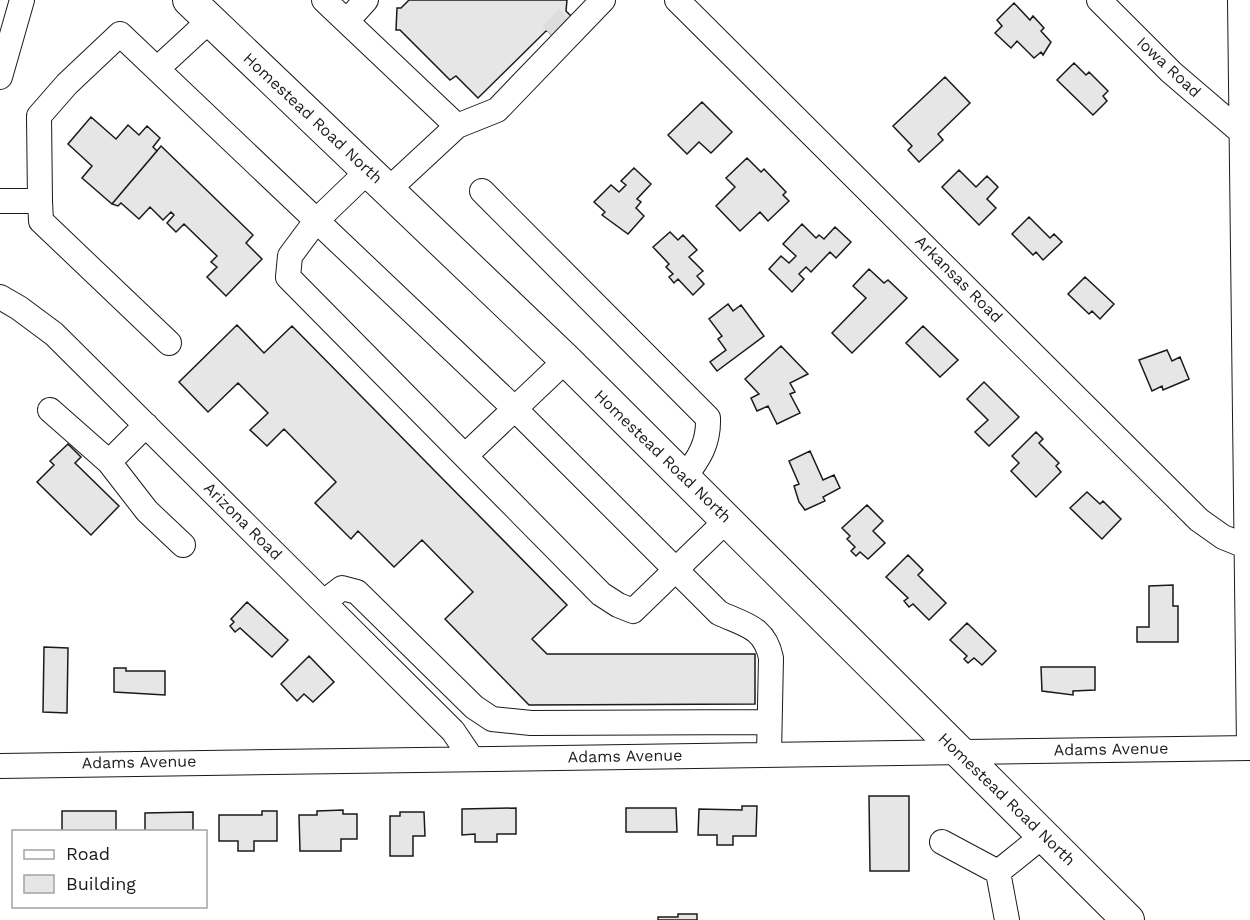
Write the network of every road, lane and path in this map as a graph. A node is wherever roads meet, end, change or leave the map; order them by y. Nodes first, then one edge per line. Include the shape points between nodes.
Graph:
1 (22, 0) edge
2 (35, 0) edge
3 (324, 0) edge
4 (366, 0) edge
5 (677, 0) edge
6 (1099, 0) edge
7 (1240, 0) edge
8 (600, 3) edge
9 (199, 10) edge
10 (570, 15) tunnel mouth
11 (347, 21) junction
12 (14, 24) junction
13 (551, 35) tunnel mouth
14 (157, 69) junction
15 (0, 77) edge
16 (528, 77) junction
17 (457, 126) junction
18 (1246, 133) edge
19 (379, 180) junction
20 (482, 191) dead end
21 (0, 201) edge
22 (40, 201) junction
23 (316, 221) junction
24 (0, 297) edge
25 (169, 343) dead end
26 (566, 360) junction
27 (51, 410) dead end
28 (515, 410) junction
29 (146, 425) junction
30 (1249, 450) edge
31 (465, 456) junction
32 (109, 462) junction
33 (684, 477) junction
34 (728, 519) junction
35 (183, 545) dead end
36 (1248, 547) junction
37 (675, 569) junction
38 (324, 602) junction
39 (393, 626) junction
40 (370, 648) junction
41 (769, 722) junction
42 (627, 723) junction
43 (1250, 748) edge
44 (956, 751) junction
45 (769, 754) junction
46 (628, 756) junction
47 (472, 759) junction
48 (0, 766) edge
49 (1044, 835) junction
50 (942, 842) dead end
51 (998, 872) junction
52 (1007, 920) edge
53 (1128, 920) edge

1 - 12 street
2 - 12 street
3 - 11 street
4 - 11 street
5 - 36 street, Arkansas Road via 1199,520 1223,537
6 - 18 street, Iowa Road via 1171,72
7 - 18 street
8 - 10 street via 580,5
8 - 16 street
9 - 14 street
9 - 19 main road, Homestead Road North
11 - 17 street
12 - 15 street
13 - 16 street via 529,55
14 - 22 street via 120,34 52,99 39,116
14 - 23 street
16 - 17 street via 497,110
17 - 19 street
18 - 30 street
19 - 23 street
19 - 26 main road, Homestead Road North
20 - 33 street via 708,418 709,429 700,456
21 - 22 street
22 - 25 street via 41,221
23 - 28 street
23 - 31 street via 290,256 288,277
24 - 29 street, Arizona Road via 54,334
26 - 28 street
26 - 33 main road, Homestead Road North
27 - 32 street
28 - 31 street
28 - 37 street
29 - 32 street
29 - 38 street, Arizona Road
30 - 36 street
31 - 37 street via 601,594 618,605 633,611
32 - 35 street via 147,511
33 - 34 main road, Homestead Road North
34 - 37 street
34 - 44 main road, Homestead Road North
36 - 43 street
37 - 41 street via 719,614 760,632 768,644
38 - 39 street via 337,590 348,588 363,596
38 - 40 street, Arizona Road
39 - 40 street
39 - 42 street via 474,707 492,719 512,723
40 - 47 street, Arizona Road via 453,731
41 - 42 street
41 - 45 street
42 - 46 street
43 - 44 street, Adams Avenue
44 - 45 street, Adams Avenue
44 - 49 main road, Homestead Road North
45 - 46 street, Adams Avenue
46 - 47 street, Adams Avenue
47 - 48 street, Adams Avenue
49 - 51 street
49 - 53 main road, Homestead Road North
50 - 51 street
51 - 52 street

